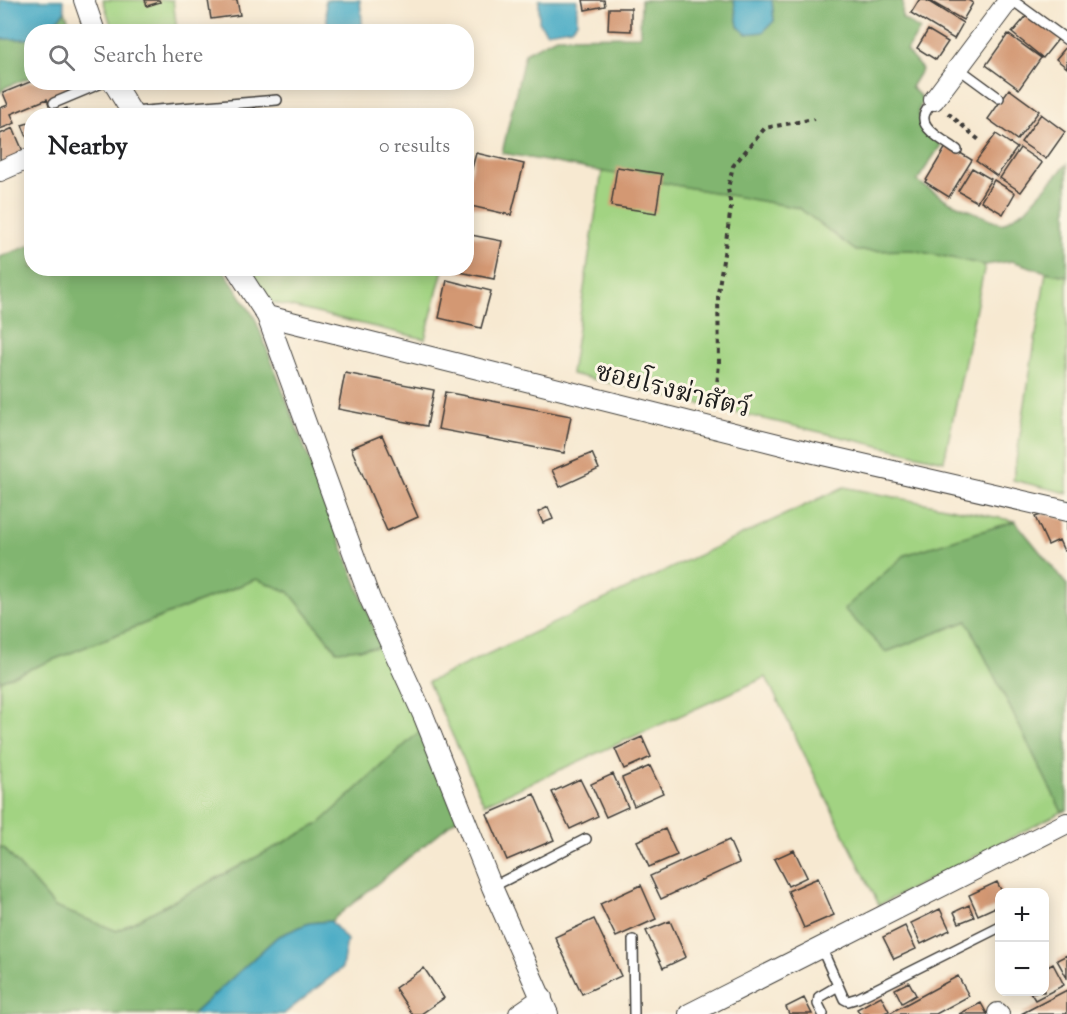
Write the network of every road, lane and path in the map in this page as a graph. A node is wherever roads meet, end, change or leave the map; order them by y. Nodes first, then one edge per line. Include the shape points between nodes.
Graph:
1 (84, 0) edge
2 (1010, 0) edge
3 (92, 24) edge
4 (1067, 40) edge
5 (958, 68) junction
6 (86, 90) edge
7 (117, 90) edge
8 (999, 98) dead end
9 (277, 100) dead end
10 (934, 100) junction
11 (54, 103) dead end
12 (127, 108) edge
13 (193, 108) edge
14 (814, 119) dead end
15 (979, 140) dead end
16 (957, 150) dead end
17 (24, 160) edge
18 (0, 171) edge
19 (241, 276) edge
20 (267, 316) junction
21 (713, 427) junction
22 (1067, 511) edge
23 (1067, 823) edge
24 (586, 839) dead end
25 (492, 887) junction
26 (995, 929) edge
27 (633, 940) dead end
28 (821, 947) junction
29 (838, 986) junction
30 (545, 1006) edge
31 (519, 1014) edge
32 (634, 1014) edge
33 (689, 1014) edge
34 (823, 1014) edge

1 - 3 street
2 - 4 lane
2 - 5 street
5 - 8 lane
5 - 10 street
6 - 11 lane
7 - 12 street
9 - 13 lane
10 - 15 path
10 - 16 lane via 924,113 926,127
14 - 21 path via 765,128 733,166 718,293 719,363
17 - 18 street
19 - 20 street
20 - 21 street, ซอยโรงฆ่าสัตว์
20 - 25 street via 370,598 424,717
21 - 22 street, ซอยโรงฆ่าสัตว์
23 - 28 street
24 - 25 lane
25 - 30 street
26 - 29 lane via 858,998 844,999
27 - 32 lane
28 - 29 lane
28 - 33 street
29 - 34 lane via 819,997
30 - 31 street

